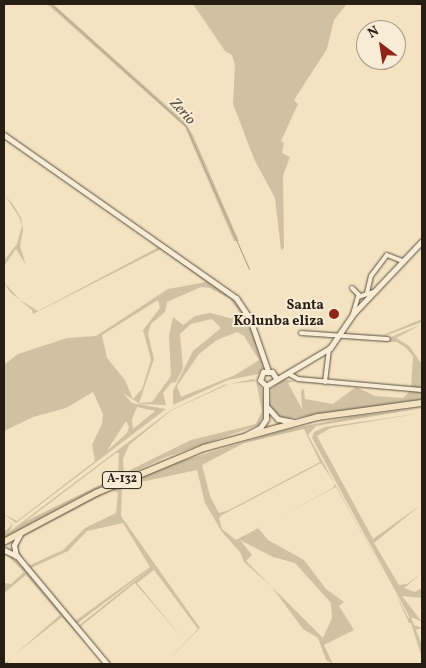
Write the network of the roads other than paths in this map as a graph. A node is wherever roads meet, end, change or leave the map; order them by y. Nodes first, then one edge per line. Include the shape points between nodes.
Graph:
1 (4, 135) edge
2 (422, 241) edge
3 (403, 262) junction
4 (352, 288) dead end
5 (378, 290) junction
6 (367, 293) junction
7 (360, 296) junction
8 (353, 314) junction
9 (301, 333) dead end
10 (339, 335) junction
11 (388, 339) dead end
12 (330, 348) junction
13 (268, 371) junction
14 (289, 374) junction
15 (276, 378) junction
16 (325, 382) junction
17 (266, 386) junction
18 (422, 390) edge
19 (422, 403) edge
20 (267, 408) junction
21 (274, 416) junction
22 (266, 419) junction
23 (295, 422) junction
24 (273, 428) junction
25 (244, 435) junction
26 (22, 531) junction
27 (5, 541) edge
28 (14, 545) junction
29 (6, 550) edge
30 (17, 556) junction
31 (107, 664) edge

1 - 13 street via 236,298 247,314
2 - 3 street
3 - 5 street
3 - 6 street via 387,255 371,276
4 - 7 street
5 - 6 street
5 - 8 street
6 - 7 street
7 - 8 street via 353,306
8 - 10 street
9 - 10 street
10 - 11 street
10 - 12 street
12 - 14 street
12 - 16 street
13 - 15 street
13 - 17 street via 260,377
14 - 15 street
14 - 16 street via 294,379
15 - 17 street via 274,384
16 - 18 street
17 - 20 street
19 - 23 main road, A-132
20 - 21 street
20 - 22 street
21 - 23 street
21 - 24 street
22 - 24 street
22 - 25 street via 260,428
23 - 24 main road, A-132
24 - 25 main road, A-132
25 - 26 main road, A-132 via 134,475
26 - 27 main road, A-132
26 - 28 street
27 - 28 street
27 - 29 street
28 - 30 street
29 - 30 street
30 - 31 street

